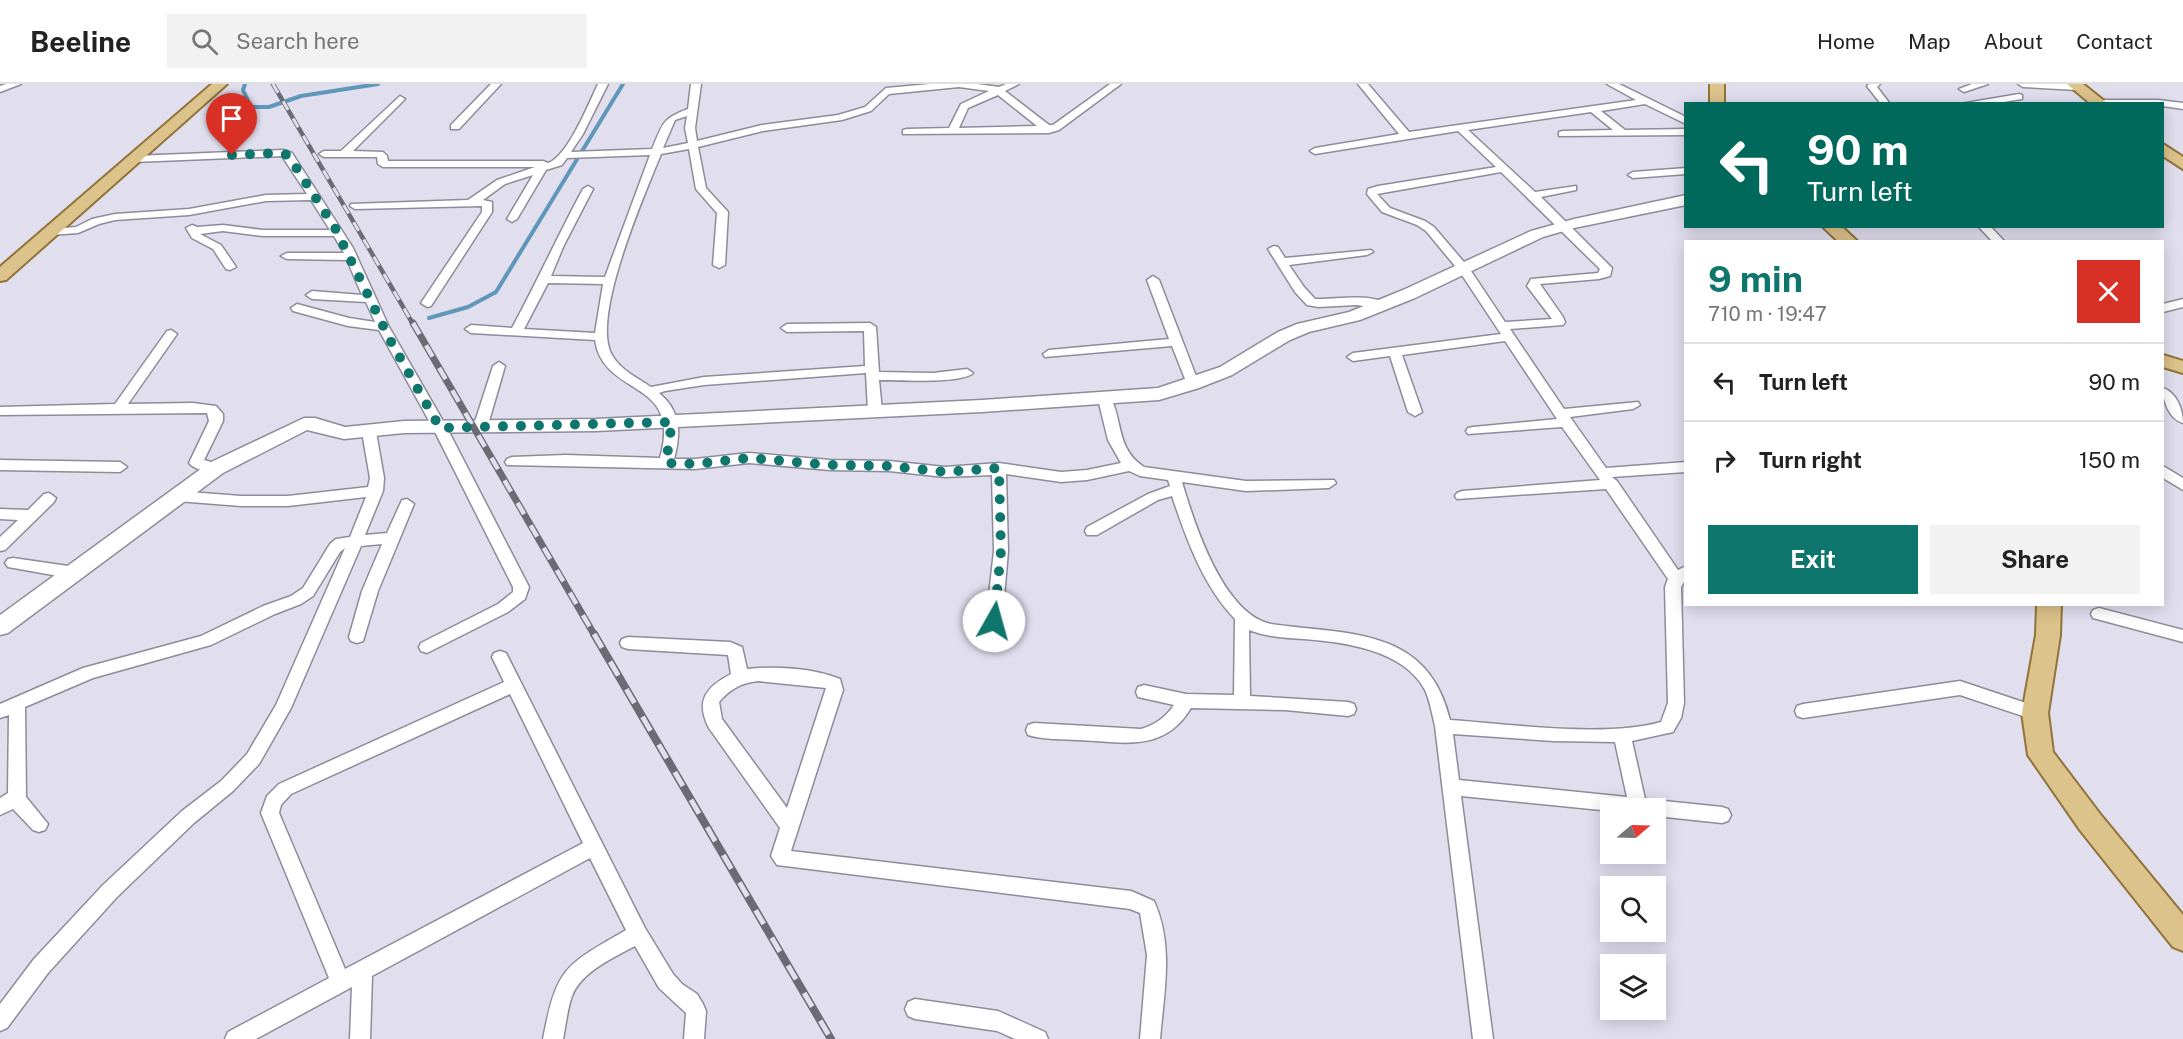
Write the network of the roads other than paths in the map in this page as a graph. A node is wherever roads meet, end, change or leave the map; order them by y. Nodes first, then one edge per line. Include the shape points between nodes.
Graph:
1 (16, 84) edge
2 (220, 84) edge
3 (496, 84) edge
4 (603, 84) edge
5 (696, 84) edge
6 (959, 84) edge
7 (1014, 84) edge
8 (1116, 84) edge
9 (1363, 84) edge
10 (1612, 84) edge
11 (1717, 84) edge
12 (1875, 84) edge
13 (1983, 84) edge
14 (2023, 84) edge
15 (2075, 85) edge
16 (0, 88) edge
17 (1964, 89) dead end
18 (998, 90) junction
19 (2019, 97) dead end
20 (400, 99) dead end
21 (1646, 101) junction
22 (1717, 102) edge
23 (1884, 102) edge
24 (1980, 102) edge
25 (2100, 102) edge
26 (2164, 104) edge
27 (2183, 106) edge
28 (1594, 110) junction
29 (692, 111) junction
30 (1684, 120) edge
31 (455, 127) dead end
32 (1460, 128) junction
33 (1049, 130) junction
34 (953, 131) junction
35 (907, 132) dead end
36 (1684, 132) edge
37 (1563, 134) dead end
38 (1624, 134) junction
39 (1406, 135) junction
40 (693, 145) junction
41 (2164, 150) edge
42 (1316, 151) dead end
43 (657, 152) junction
44 (345, 153) junction
45 (324, 154) dead end
46 (570, 157) junction
47 (134, 159) junction
48 (2183, 164) edge
49 (542, 169) junction
50 (1503, 169) junction
51 (1684, 171) edge
52 (1633, 175) dead end
53 (1572, 188) dead end
54 (588, 189) dead end
55 (1532, 196) junction
56 (316, 197) junction
57 (476, 201) junction
58 (1684, 201) edge
59 (356, 206) dead end
60 (196, 210) junction
61 (512, 219) dead end
62 (1565, 226) junction
63 (1832, 228) edge
64 (1985, 228) edge
65 (193, 231) junction
66 (50, 232) junction
67 (338, 233) junction
68 (1848, 240) edge
69 (1998, 240) edge
70 (1274, 249) dead end
71 (1367, 252) dead end
72 (287, 256) dead end
73 (350, 257) junction
74 (1282, 262) junction
75 (719, 265) dead end
76 (230, 267) dead end
77 (1465, 270) junction
78 (0, 276) edge
79 (544, 279) junction
80 (1153, 280) dead end
81 (609, 281) junction
82 (312, 295) dead end
83 (370, 298) junction
84 (427, 303) dead end
85 (2183, 303) edge
86 (1382, 306) junction
87 (297, 308) dead end
88 (2164, 308) edge
89 (383, 327) junction
90 (787, 328) dead end
91 (471, 330) dead end
92 (516, 332) junction
93 (1506, 332) junction
94 (171, 334) dead end
95 (600, 337) junction
96 (1175, 342) junction
97 (1395, 352) junction
98 (1049, 354) dead end
99 (1353, 357) dead end
100 (2164, 361) edge
101 (498, 366) dead end
102 (2183, 367) edge
103 (873, 373) junction
104 (967, 373) dead end
105 (1193, 384) junction
106 (648, 392) junction
107 (2164, 393) edge
108 (1105, 399) junction
109 (1634, 405) dead end
110 (119, 408) junction
111 (0, 411) edge
112 (875, 411) junction
113 (1415, 412) dead end
114 (1564, 418) junction
115 (2183, 419) edge
116 (672, 422) junction
117 (440, 428) junction
118 (480, 428) junction
119 (1473, 431) dead end
120 (369, 432) junction
121 (513, 462) dead end
122 (666, 463) junction
123 (0, 465) edge
124 (1129, 466) junction
125 (120, 467) dead end
126 (1684, 467) edge
127 (216, 468) junction
128 (999, 468) junction
129 (2164, 472) edge
130 (1608, 478) junction
131 (1176, 483) junction
132 (1329, 483) dead end
133 (2183, 485) edge
134 (376, 491) junction
135 (177, 496) junction
136 (1462, 496) dead end
137 (49, 498) dead end
138 (407, 504) dead end
139 (0, 514) edge
140 (32, 515) junction
141 (1092, 531) dead end
142 (392, 538) junction
143 (357, 540) junction
144 (0, 546) edge
145 (13, 563) dead end
146 (75, 573) junction
147 (1681, 575) edge
148 (2049, 606) edge
149 (2099, 614) dead end
150 (1243, 618) junction
151 (994, 621) dead end
152 (0, 627) edge
153 (2183, 636) edge
154 (357, 637) dead end
155 (628, 643) dead end
156 (427, 647) dead end
157 (500, 657) dead end
158 (740, 677) junction
159 (512, 686) junction
160 (1144, 692) dead end
161 (1186, 701) junction
162 (1242, 702) junction
163 (17, 704) junction
164 (1348, 709) dead end
165 (0, 711) edge
166 (1803, 711) dead end
167 (2035, 712) junction
168 (1443, 726) junction
169 (1034, 730) dead end
170 (1622, 735) junction
171 (1451, 787) junction
172 (17, 797) junction
173 (1636, 798) edge
174 (1600, 802) edge
175 (0, 807) edge
176 (1666, 809) edge
177 (1722, 815) dead end
178 (39, 824) dead end
179 (788, 824) junction
180 (592, 847) junction
181 (638, 934) junction
182 (2183, 938) edge
183 (362, 971) junction
184 (341, 983) junction
185 (915, 1009) dead end
186 (0, 1021) edge
187 (235, 1039) edge
188 (360, 1039) edge
189 (553, 1039) edge
190 (694, 1039) edge
191 (1038, 1039) edge
192 (1150, 1039) edge
193 (1483, 1039) edge

1 - 16 street
2 - 47 main road
3 - 31 street
4 - 46 street
5 - 29 street
6 - 18 street
6 - 40 street via 886,91 868,109 845,117 762,128
7 - 18 street
8 - 33 street via 1061,126
9 - 39 street
10 - 21 street
11 - 22 main road
12 - 23 street via 1873,90
13 - 17 street
14 - 15 street
15 - 25 main road
18 - 33 street
18 - 34 street via 964,106
19 - 24 street
20 - 44 street
21 - 28 street
21 - 30 street
26 - 27 street
28 - 32 street
28 - 38 street
29 - 40 street
29 - 43 street via 672,118
32 - 39 street
32 - 50 street
33 - 34 street
34 - 35 street
36 - 38 street
37 - 38 street
39 - 42 street
40 - 43 street
40 - 75 street via 701,189 723,212
41 - 48 main road
43 - 46 street
43 - 81 street
44 - 45 street
44 - 46 street via 379,154 383,164
46 - 49 street
47 - 56 street via 283,153
47 - 66 main road
49 - 57 street via 493,186
49 - 61 street
50 - 55 street
50 - 77 street via 1372,191 1386,210 1430,229
51 - 52 street
53 - 55 street
54 - 79 street
55 - 62 street
56 - 60 street via 259,199
56 - 67 street
57 - 59 street via 432,206
57 - 84 street via 488,204 487,212
58 - 62 street
60 - 65 street
60 - 66 street via 115,217 78,230
62 - 77 street via 1517,243
62 - 93 street via 1606,268 1606,274 1535,281 1533,286 1559,322
63 - 68 main road
64 - 69 street
65 - 67 street via 216,228 263,233
65 - 76 street via 217,247
66 - 78 main road
67 - 73 street
70 - 74 street
71 - 74 street
72 - 73 street
73 - 83 street
74 - 86 street via 1311,302 1357,301
77 - 86 street
77 - 93 street
79 - 81 street
79 - 92 street
80 - 96 street
81 - 95 street
82 - 83 street
83 - 89 street
85 - 88 street
86 - 105 street via 1284,336 1226,371
87 - 89 street
89 - 117 street
90 - 103 street via 870,327
91 - 92 street
92 - 95 street
93 - 97 street
93 - 114 street
94 - 110 street
95 - 106 street via 609,363
96 - 98 street
96 - 105 street
97 - 99 street
97 - 113 street
100 - 102 main road
101 - 118 street
103 - 104 street via 933,377
103 - 106 street via 704,379 669,384
103 - 112 street
105 - 108 street via 1159,394
106 - 116 street via 665,408
107 - 115 street
108 - 112 street
108 - 124 street via 1121,457
109 - 114 street
110 - 111 street
110 - 127 street via 211,409 216,421 196,463
112 - 116 street
114 - 119 street
114 - 130 street
116 - 118 street
116 - 122 street
117 - 118 street
117 - 120 street
117 - 156 street via 521,587 520,594 502,608
120 - 127 street via 344,433 304,424
120 - 134 street via 376,465
121 - 122 street
122 - 128 street via 749,458 945,472
123 - 125 street
124 - 128 street via 1067,477
124 - 131 street
126 - 130 street
127 - 135 street
128 - 151 street via 1001,551
129 - 133 street
130 - 136 street
130 - 147 street
131 - 132 street via 1267,487
131 - 141 street
131 - 150 street via 1189,522 1225,599
134 - 135 street via 288,501
134 - 143 street
135 - 146 street
137 - 140 street
138 - 142 street
139 - 140 street
140 - 144 street
142 - 143 street
142 - 154 street via 370,591
143 - 163 street via 335,548 308,592 296,600 205,641 89,673
143 - 186 street via 283,708 253,759 110,891 41,966
145 - 146 street
146 - 152 street
147 - 170 street via 1672,601 1676,703 1673,718 1668,727 1651,733
148 - 167 main road
149 - 153 street
150 - 162 street
150 - 168 street via 1269,630 1344,638 1400,657 1421,672 1431,687
155 - 158 street via 730,648 736,651
157 - 159 street
158 - 179 street via 713,696 710,712
158 - 179 street via 762,675 834,684
159 - 180 street
159 - 184 street via 285,789 273,801 270,813
160 - 161 street
161 - 162 street
161 - 169 street via 1173,722 1141,736
162 - 164 street
163 - 165 street
163 - 172 street
166 - 167 street via 1960,688
167 - 182 main road via 2041,755
168 - 170 street via 1542,734
168 - 171 street
170 - 173 street
171 - 174 street
171 - 193 street
172 - 175 street
172 - 178 street
176 - 177 street
179 - 192 street via 780,849 784,859 1131,900 1147,907 1158,944
180 - 181 street
180 - 183 street
181 - 189 street via 574,976 564,990
181 - 190 street via 666,981 696,1011
183 - 184 street
183 - 188 street
184 - 187 street
185 - 191 street via 998,1021

